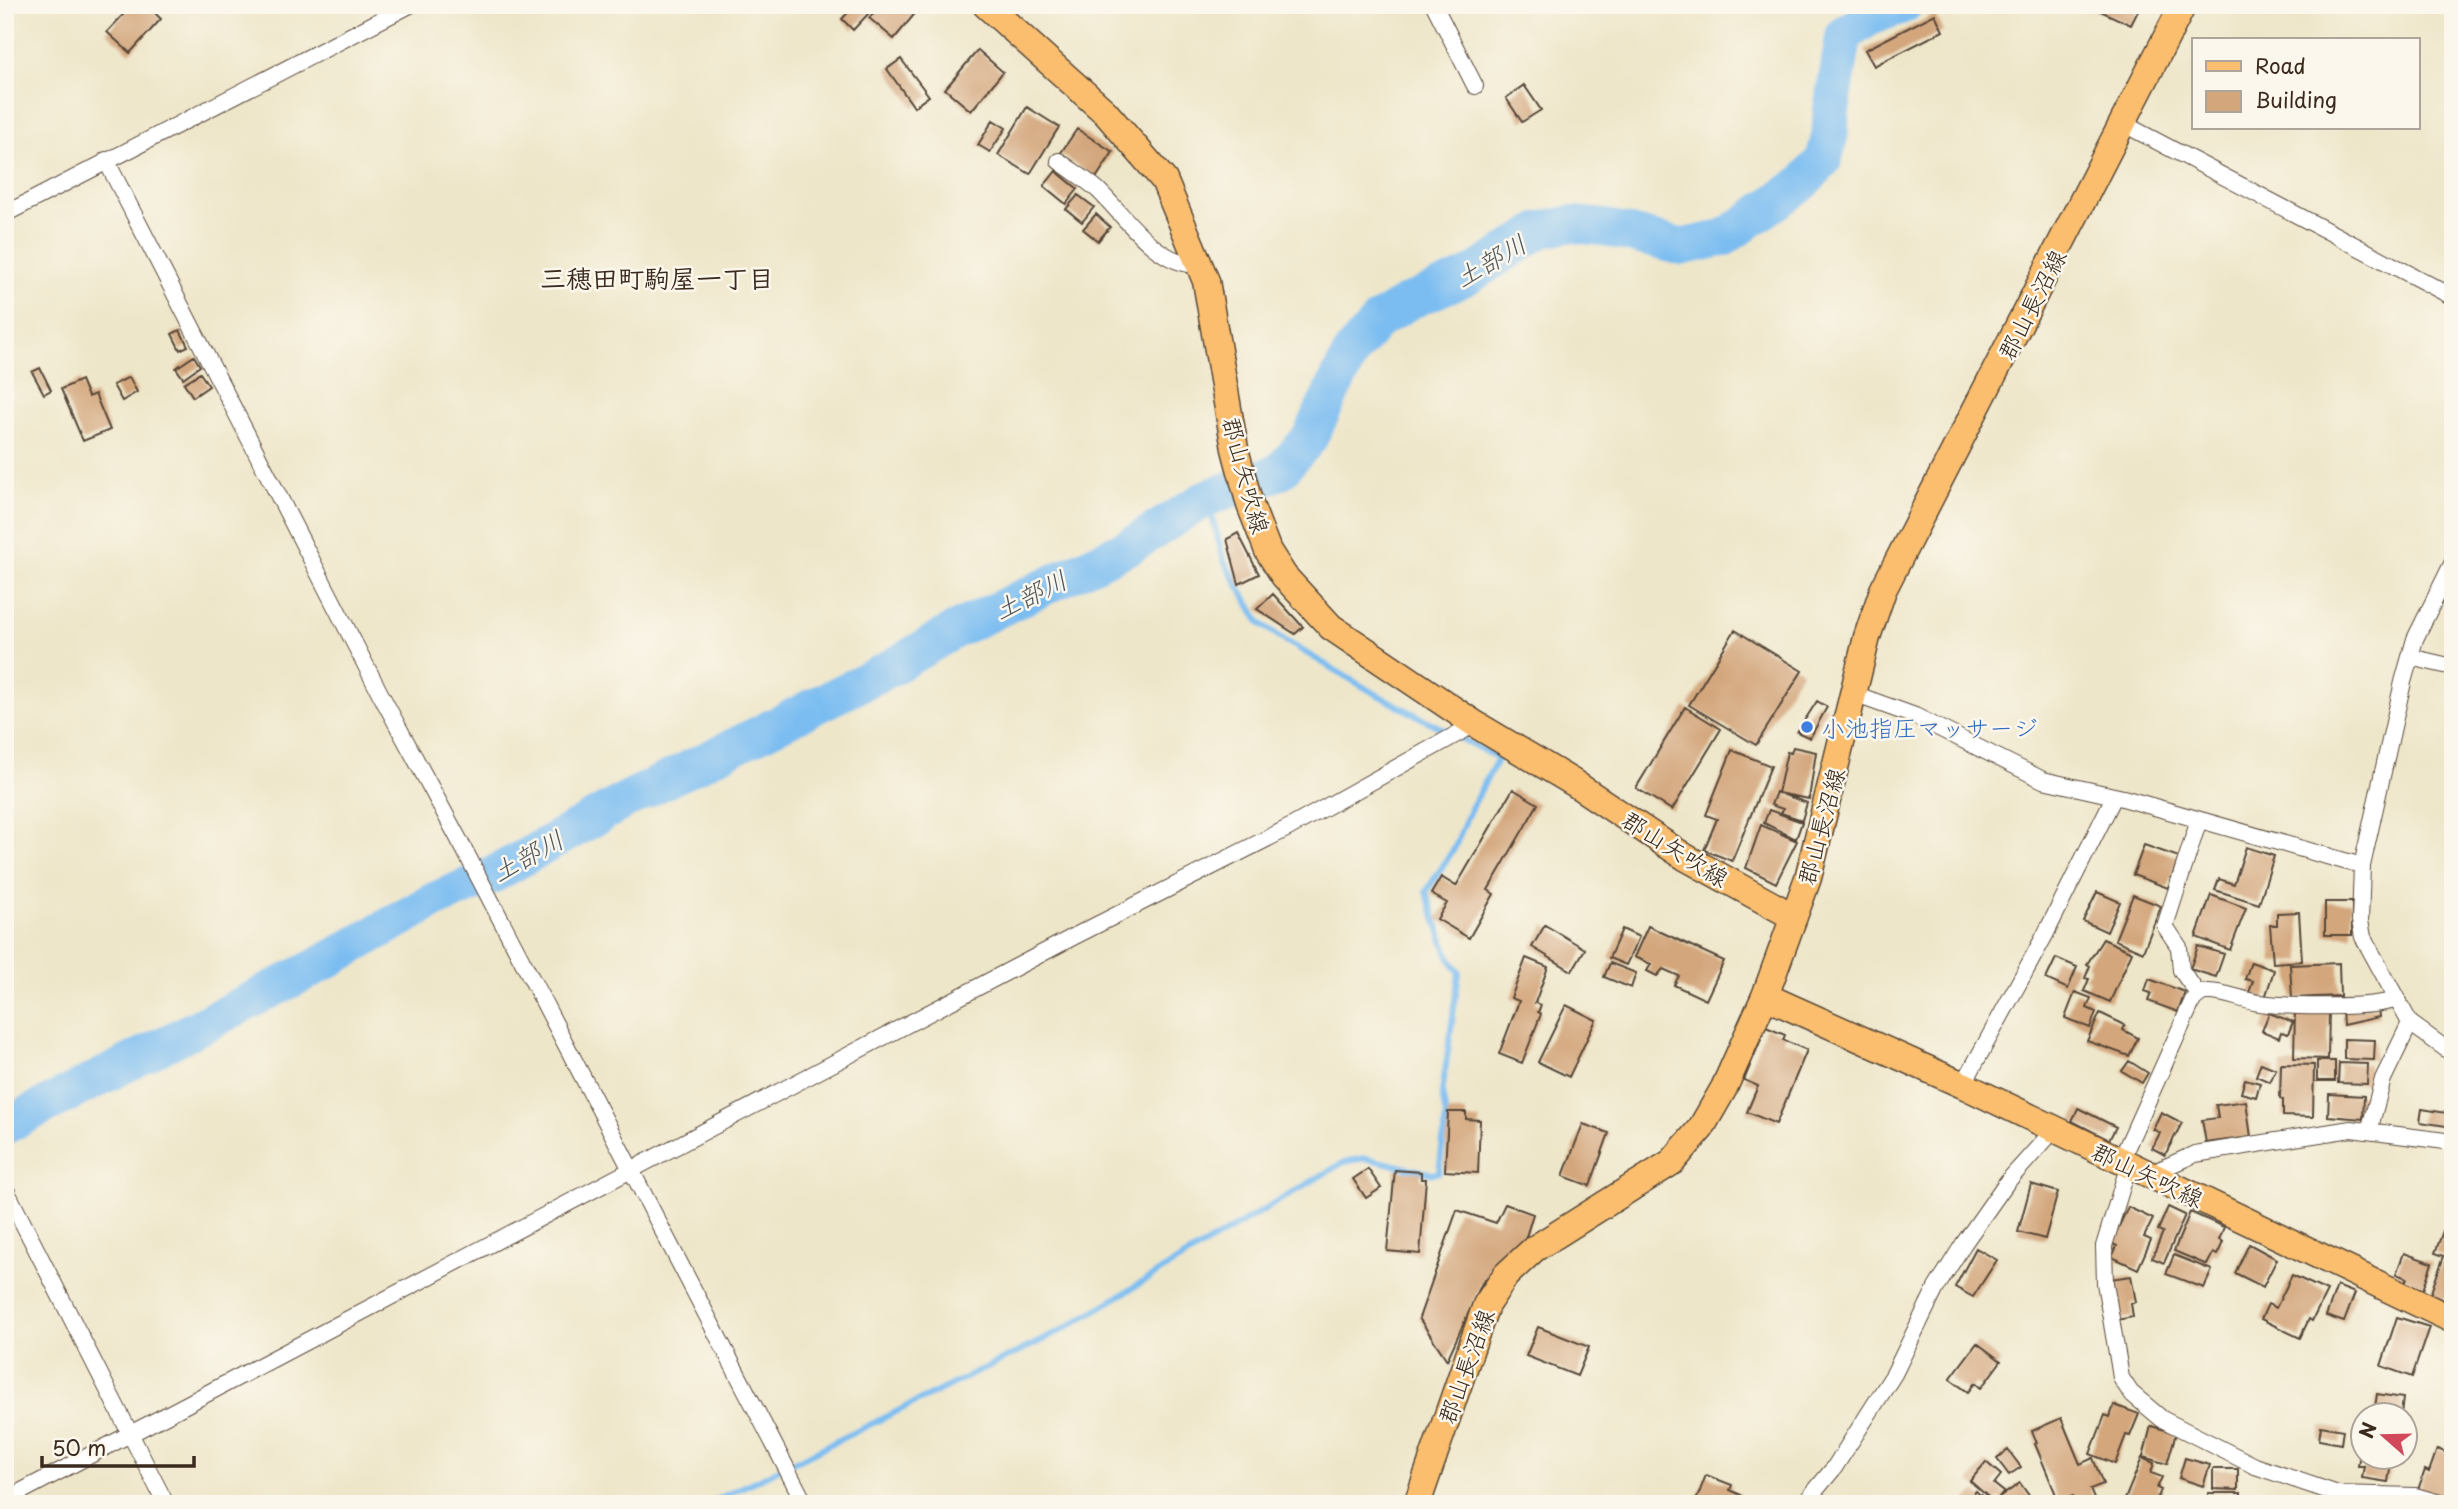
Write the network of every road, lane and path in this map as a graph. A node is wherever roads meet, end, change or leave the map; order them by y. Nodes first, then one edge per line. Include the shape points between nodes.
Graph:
1 (986, 5) edge
2 (1434, 5) edge
3 (2183, 5) edge
4 (403, 7) edge
5 (1475, 86) dead end
6 (2124, 124) junction
7 (106, 160) junction
8 (1059, 161) dead end
9 (5, 214) edge
10 (1199, 265) junction
11 (2453, 297) edge
12 (2453, 562) edge
13 (2410, 657) junction
14 (2453, 667) edge
15 (1854, 694) junction
16 (1475, 724) junction
17 (2114, 797) junction
18 (2199, 820) junction
19 (2362, 866) junction
20 (1794, 917) junction
21 (2198, 995) junction
22 (1765, 996) junction
23 (2397, 999) junction
24 (2410, 1023) junction
25 (2453, 1054) edge
26 (1963, 1086) junction
27 (2369, 1130) junction
28 (2053, 1131) junction
29 (2453, 1142) edge
30 (2133, 1166) junction
31 (630, 1170) junction
32 (5, 1188) edge
33 (2453, 1321) edge
34 (131, 1435) junction
35 (5, 1500) edge
36 (166, 1504) edge
37 (805, 1504) edge
38 (1417, 1504) edge
39 (1804, 1504) edge
40 (2443, 1504) edge

1 - 10 main road, 郡山矢吹線 via 1105,112 1164,180
2 - 5 street
3 - 6 main road, 郡山長沼線
4 - 7 street
6 - 11 street
6 - 15 main road, 郡山長沼線 via 1883,590
7 - 9 street
7 - 31 street
8 - 10 street via 1096,188 1152,245 1179,262
10 - 16 main road, 郡山矢吹線 via 1206,281 1235,449 1268,551 1284,576 1331,627
12 - 13 street via 2430,603
13 - 14 street
13 - 19 street
15 - 17 street via 1914,716 2043,780
15 - 20 main road, 郡山長沼線
16 - 20 main road, 郡山矢吹線 via 1685,857
16 - 31 street via 1290,827
17 - 18 street
17 - 26 street
18 - 19 street
18 - 21 street via 2165,926 2179,947 2181,970
19 - 23 street via 2360,921 2364,937
20 - 22 main road, 郡山長沼線
21 - 23 street via 2209,992 2284,1005
21 - 30 street
22 - 26 main road, 郡山矢吹線
22 - 38 main road, 郡山長沼線 via 1724,1088 1687,1147 1658,1172 1534,1249 1496,1287 1478,1325
23 - 24 street
24 - 25 street
24 - 27 street via 2383,1079
26 - 28 main road, 郡山矢吹線
27 - 29 street
27 - 30 street via 2276,1139
28 - 30 main road, 郡山矢吹線
28 - 39 street via 2007,1182 1964,1242 1894,1374 1834,1468
30 - 33 main road, 郡山矢吹線
30 - 40 street via 2106,1235 2104,1269 2119,1366 2132,1393 2162,1419 2255,1466 2338,1494 2415,1496
31 - 34 street
31 - 37 street
32 - 34 street
34 - 35 street
34 - 36 street

